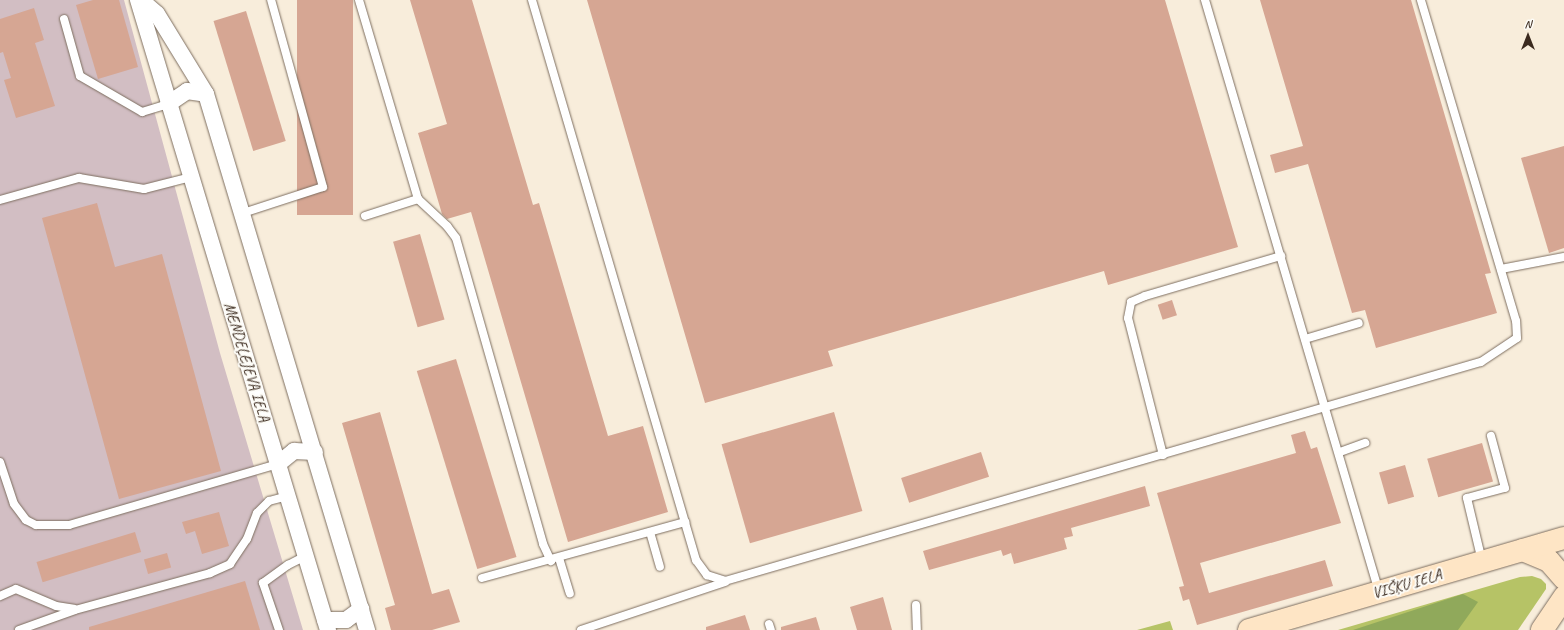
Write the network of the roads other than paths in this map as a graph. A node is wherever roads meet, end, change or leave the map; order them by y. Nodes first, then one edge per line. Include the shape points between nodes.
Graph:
1 (140, 0) edge
2 (271, 0) edge
3 (359, 0) edge
4 (532, 0) edge
5 (1205, 0) edge
6 (1421, 0) edge
7 (64, 18) dead end
8 (206, 94) junction
9 (168, 104) junction
10 (190, 177) junction
11 (418, 199) junction
12 (0, 200) edge
13 (243, 213) junction
14 (365, 216) dead end
15 (1281, 256) junction
16 (1564, 257) edge
17 (1501, 269) junction
18 (1359, 323) dead end
19 (1305, 339) junction
20 (1326, 407) junction
21 (1491, 436) dead end
22 (1365, 443) dead end
23 (315, 452) junction
24 (1340, 452) junction
25 (1163, 455) junction
26 (0, 462) edge
27 (278, 464) junction
28 (288, 496) junction
29 (685, 522) junction
30 (650, 532) junction
31 (1564, 538) edge
32 (1523, 550) junction
33 (306, 556) junction
34 (560, 558) junction
35 (551, 561) junction
36 (1482, 562) junction
37 (660, 567) dead end
38 (482, 578) dead end
39 (1564, 578) edge
40 (731, 580) junction
41 (1380, 592) junction
42 (570, 593) dead end
43 (0, 596) edge
44 (1564, 597) edge
45 (916, 605) dead end
46 (361, 609) junction
47 (75, 610) junction
48 (326, 625) edge
49 (19, 630) edge
50 (279, 630) edge
51 (367, 630) edge
52 (581, 630) edge
53 (917, 630) edge
54 (1249, 630) edge
55 (1542, 630) edge

1 - 8 street, MENDEĻEJEVA IELA via 157,14
1 - 9 street, MENDEĻEJEVA IELA
2 - 13 lane via 323,187
3 - 11 lane
4 - 29 lane
5 - 15 lane
6 - 17 lane
7 - 9 lane via 80,76 142,112
8 - 9 street via 188,91
8 - 13 street, MENDEĻEJEVA IELA
9 - 10 street, MENDEĻEJEVA IELA
10 - 12 lane via 144,190 78,178
10 - 27 street, MENDEĻEJEVA IELA
11 - 14 lane
11 - 35 lane via 456,238 543,544
13 - 23 street, MENDEĻEJEVA IELA
15 - 19 lane
15 - 25 lane via 1131,302 1128,318
16 - 17 lane
17 - 20 lane via 1516,321 1517,338 1481,362
18 - 19 lane
19 - 20 lane
20 - 24 lane
20 - 25 lane
21 - 36 lane via 1505,488 1467,498
22 - 24 lane
23 - 27 street via 294,451
23 - 46 street, MENDEĻEJEVA IELA
24 - 41 lane
25 - 40 lane
26 - 27 lane via 14,504 26,520 36,525 69,524
27 - 28 street, MENDEĻEJEVA IELA
28 - 33 street, MENDEĻEJEVA IELA
28 - 47 lane via 269,501 257,513 247,539 230,564
29 - 30 lane
29 - 40 lane via 700,568 713,578
30 - 34 lane
30 - 37 lane
31 - 32 street, VIŠĶU IELA
32 - 36 street, VIŠĶU IELA
32 - 39 street via 1549,561
33 - 48 street, MENDEĻEJEVA IELA
33 - 50 lane via 263,583
34 - 35 lane
34 - 42 lane
35 - 38 lane via 536,562
36 - 41 street, VIŠĶU IELA
40 - 52 lane
41 - 54 street, VIŠĶU IELA
43 - 47 lane via 16,589 56,606
44 - 55 street
45 - 53 lane
46 - 48 street, MENDEĻEJEVA IELA via 346,620
46 - 51 street, MENDEĻEJEVA IELA
47 - 49 lane

